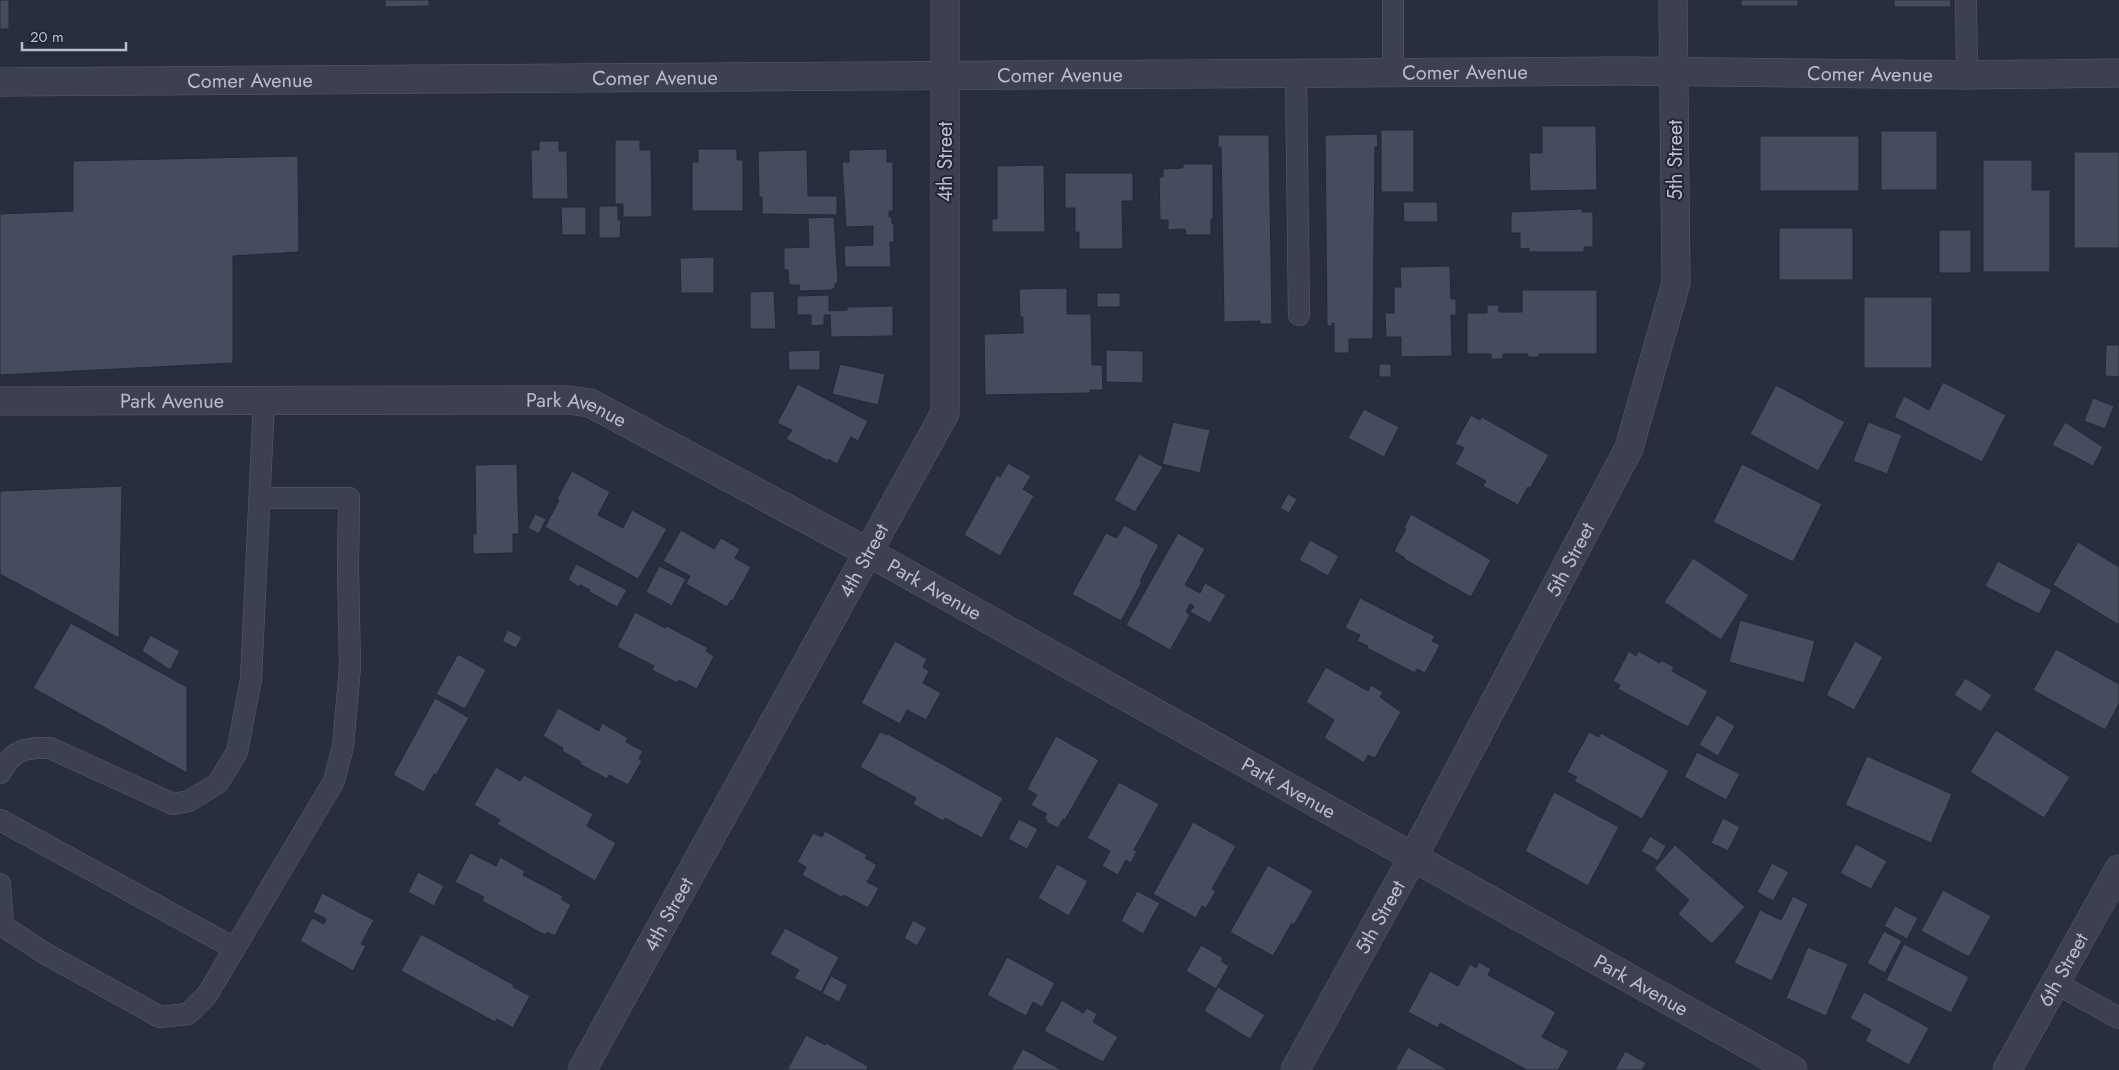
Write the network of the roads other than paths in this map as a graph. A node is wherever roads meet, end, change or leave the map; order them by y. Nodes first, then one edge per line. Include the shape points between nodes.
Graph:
1 (945, 0) edge
2 (1393, 0) edge
3 (1674, 0) edge
4 (1966, 0) edge
5 (1675, 71) junction
6 (1393, 73) junction
7 (2119, 73) edge
8 (1296, 74) junction
9 (1967, 75) junction
10 (946, 76) junction
11 (0, 82) edge
12 (1299, 315) dead end
13 (0, 401) edge
14 (264, 401) junction
15 (260, 498) junction
16 (868, 552) junction
17 (0, 773) edge
18 (0, 820) edge
19 (1412, 859) junction
20 (2119, 869) edge
21 (0, 884) edge
22 (234, 948) junction
23 (2056, 983) junction
24 (2119, 1018) edge
25 (582, 1070) edge
26 (1295, 1070) edge
27 (1793, 1070) edge
28 (2007, 1070) edge

1 - 10 street, 4th Street
2 - 6 lane
3 - 5 street, 5th Street
4 - 9 lane
5 - 6 street, Comer Avenue
5 - 9 street, Comer Avenue
5 - 19 street, 5th Street via 1676,283 1629,448
6 - 8 street, Comer Avenue
7 - 9 street, Comer Avenue
8 - 10 street, Comer Avenue
8 - 12 lane
10 - 11 street, Comer Avenue
10 - 16 street, 4th Street via 946,413
13 - 14 street, Park Avenue
14 - 15 lane
14 - 16 street, Park Avenue via 568,400 590,403
15 - 17 lane via 251,679 236,752 218,784 189,801 173,804 50,748 29,747 8,760
15 - 22 lane via 349,498 350,667 343,746 334,781
16 - 19 street, Park Avenue
16 - 25 street, 4th Street
18 - 22 lane
19 - 26 street, 5th Street
19 - 27 street, Park Avenue
20 - 23 street, 6th Street
21 - 22 lane via 2,926 160,1017 188,1014 207,995
23 - 24 lane
23 - 28 street, 6th Street

